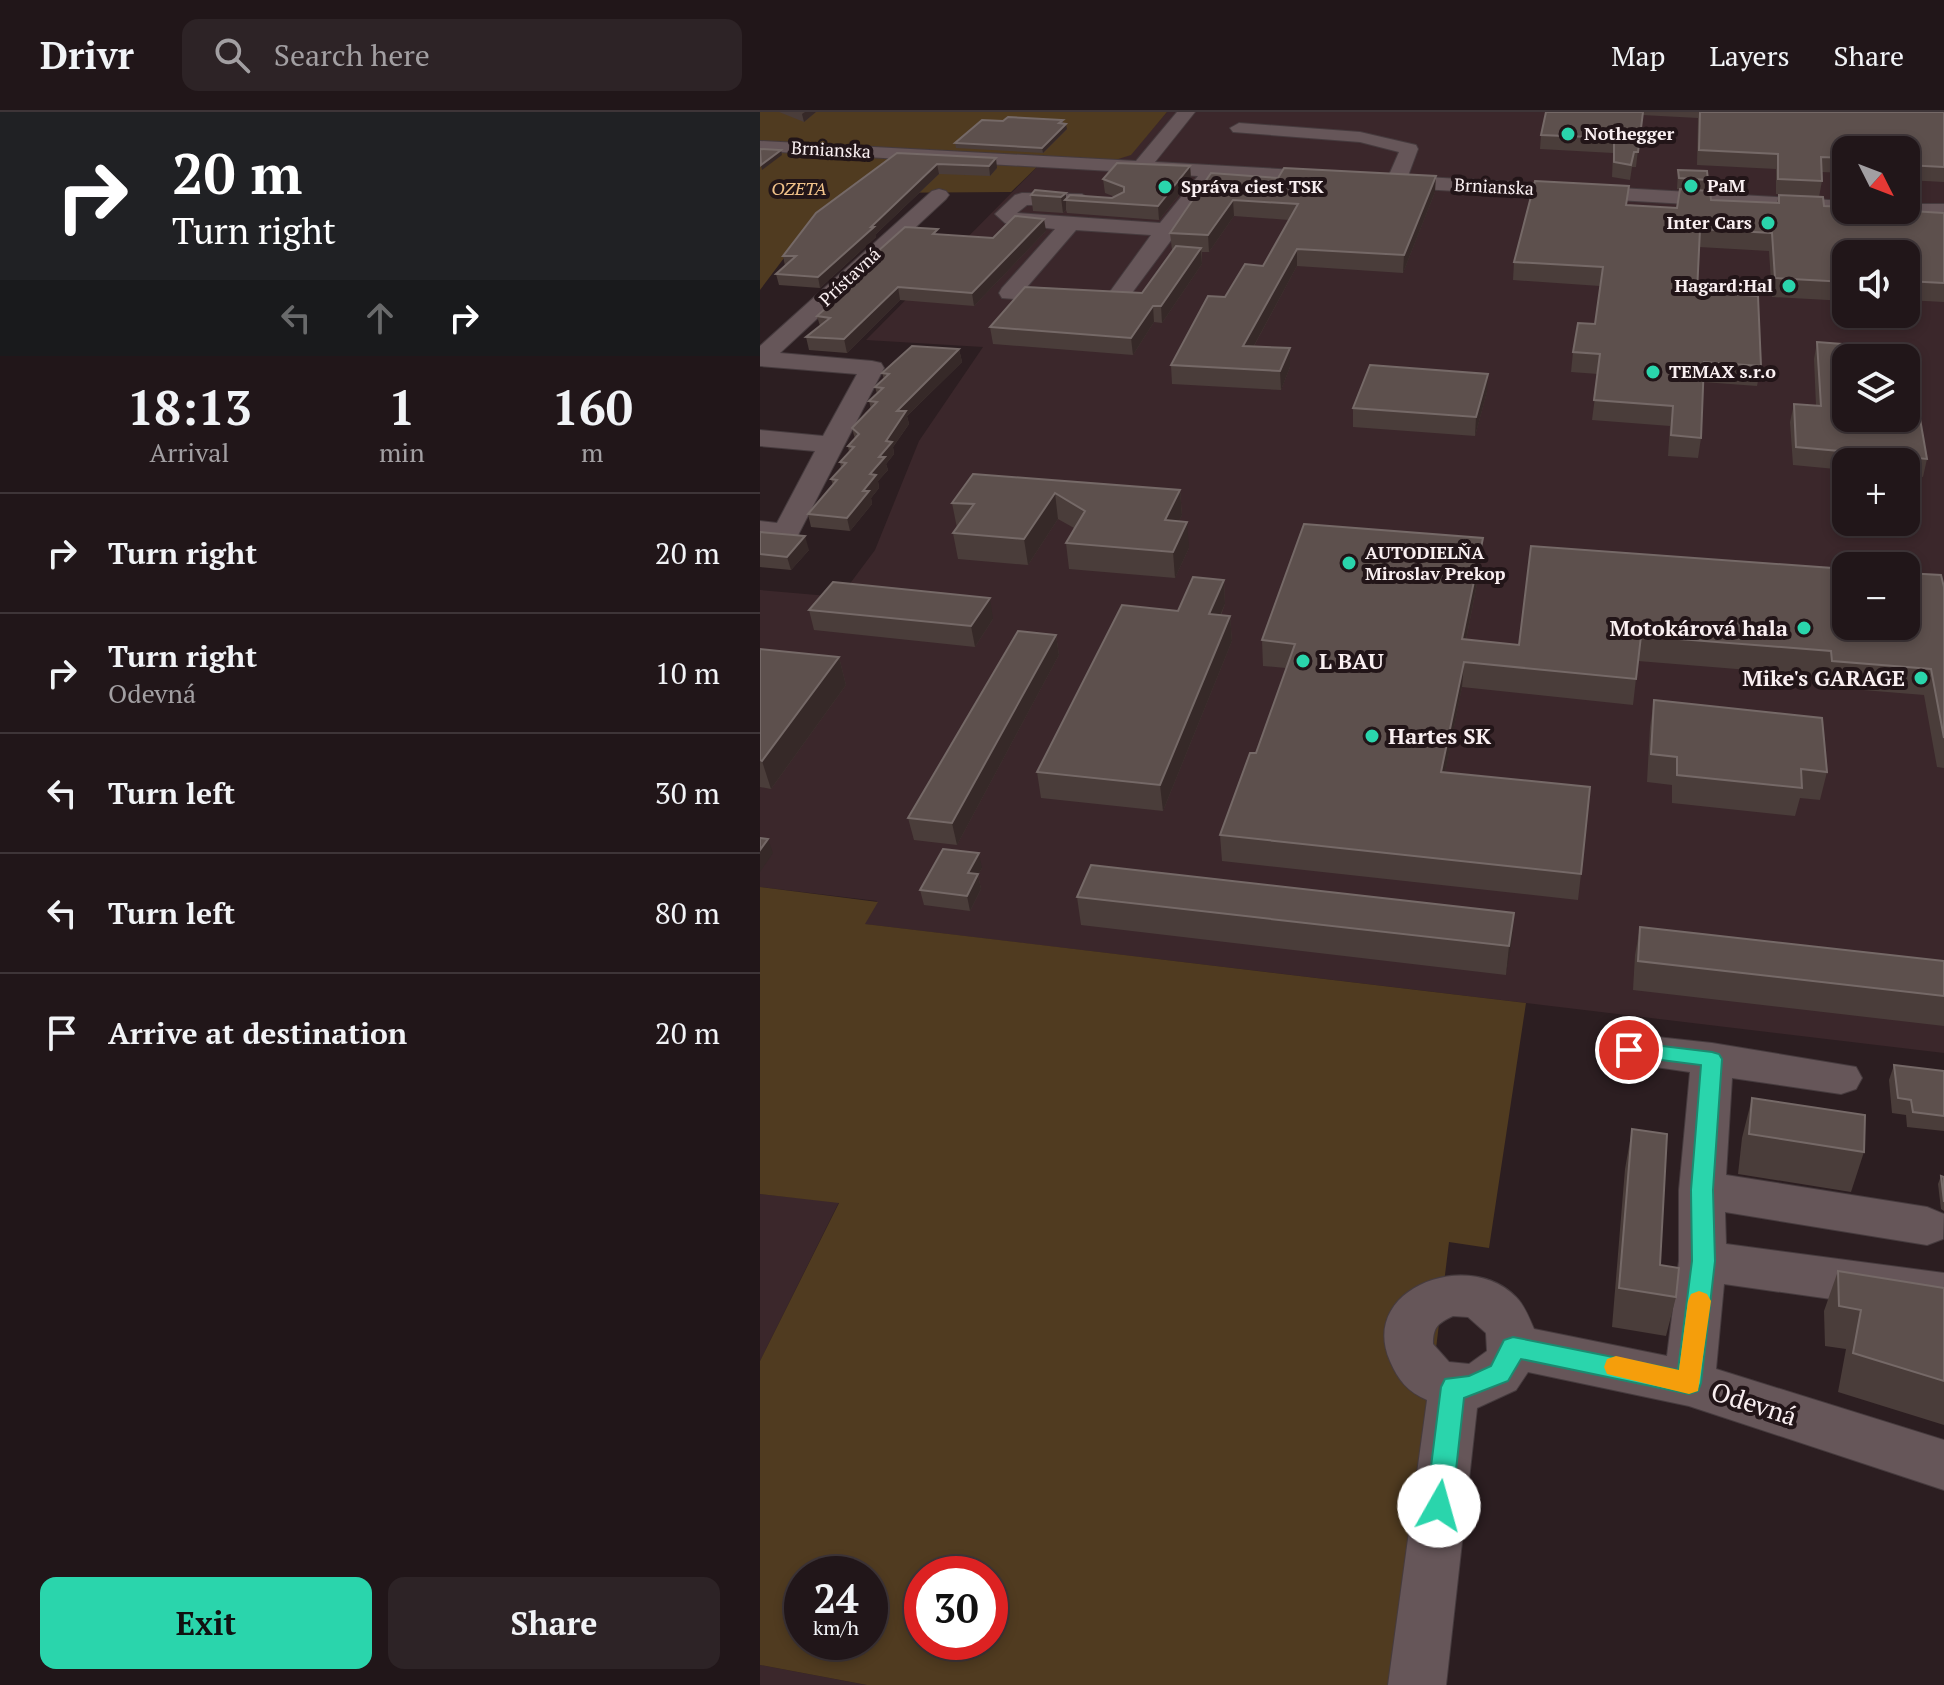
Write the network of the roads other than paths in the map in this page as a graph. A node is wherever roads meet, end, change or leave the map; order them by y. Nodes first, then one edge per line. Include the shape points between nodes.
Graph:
1 (1186, 112) edge
2 (1239, 128) dead end
3 (760, 146) edge
4 (1142, 166) junction
5 (1213, 171) junction
6 (1396, 182) junction
7 (939, 195) dead end
8 (1109, 202) edge
9 (1154, 205) edge
10 (1832, 206) edge
11 (1184, 208) junction
12 (1920, 210) edge
13 (1944, 210) edge
14 (1071, 224) junction
15 (1168, 230) junction
16 (760, 438) edge
17 (832, 445) junction
18 (760, 530) edge
19 (1629, 1050) dead end
20 (1712, 1059) junction
21 (1841, 1078) dead end
22 (1702, 1190) junction
23 (1927, 1226) dead end
24 (1703, 1261) junction
25 (1944, 1294) edge
26 (1513, 1347) junction
27 (1689, 1383) junction
28 (1454, 1387) junction
29 (1944, 1465) edge
30 (1417, 1685) edge

1 - 4 street
2 - 6 street via 1360,137 1409,149
3 - 4 street, Brnianska
4 - 5 street, Brnianska
5 - 6 street, Brnianska
5 - 11 street
6 - 10 street, Brnianska
7 - 17 street, Prístavná via 760,359 872,368
8 - 14 street via 1034,197 1022,199 1005,214
9 - 11 street
11 - 15 street
12 - 13 street
14 - 15 street
14 - 15 street via 1010,293 1115,300
16 - 17 street
17 - 18 street, Prístavná via 786,533
19 - 20 street
20 - 21 street
20 - 22 street
22 - 23 street
22 - 24 street
24 - 25 street
24 - 27 street
26 - 27 street, Odevná
26 - 28 street via 1500,1373 1471,1387
26 - 28 street via 1506,1319 1481,1300 1449,1295 1434,1299 1421,1308 1407,1332 1413,1361 1423,1373
27 - 29 street, Odevná
28 - 30 street

